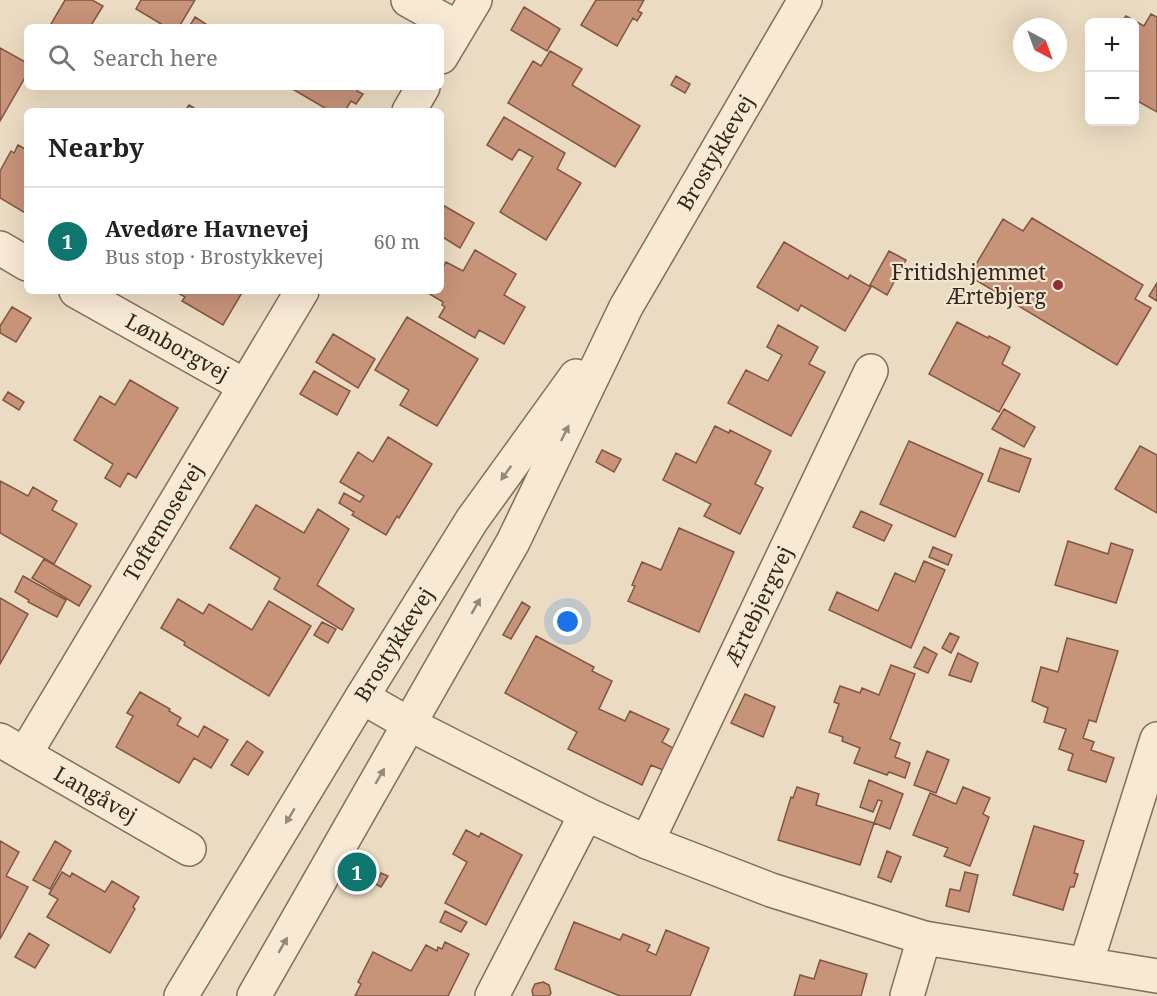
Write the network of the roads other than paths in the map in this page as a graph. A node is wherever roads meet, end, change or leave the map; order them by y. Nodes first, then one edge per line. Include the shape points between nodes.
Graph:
1 (408, 0) edge
2 (475, 0) edge
3 (805, 0) edge
4 (458, 28) junction
5 (444, 52) edge
6 (421, 90) edge
7 (411, 108) edge
8 (0, 248) edge
9 (24, 262) edge
10 (81, 294) edge
11 (300, 294) edge
12 (626, 307) junction
13 (871, 371) dead end
14 (245, 386) junction
15 (362, 697) junction
16 (409, 724) junction
17 (1157, 739) edge
18 (13, 747) edge
19 (586, 814) junction
20 (647, 842) junction
21 (189, 849) dead end
22 (924, 938) junction
23 (1086, 964) junction
24 (1157, 976) edge
25 (181, 996) edge
26 (254, 996) edge
27 (492, 996) edge
28 (907, 996) edge

1 - 4 street
2 - 4 street
3 - 12 street, Brostykkevej
4 - 5 street
6 - 7 street
8 - 9 street
10 - 14 street, Lønborgvej
11 - 14 street, Toftemosevej
12 -> 15 street, Brostykkevej via 471,520
16 -> 12 street, Brostykkevej via 513,542
13 - 20 street, Ærtebjergvej
14 - 18 street, Toftemosevej
15 - 16 street
15 -> 25 street, Brostykkevej
16 - 19 street
26 -> 16 street, Brostykkevej
17 - 23 street
18 - 21 street, Langåvej
19 - 20 street
19 - 27 street
20 - 22 street via 771,890
22 - 23 street
22 - 28 street
23 - 24 street

